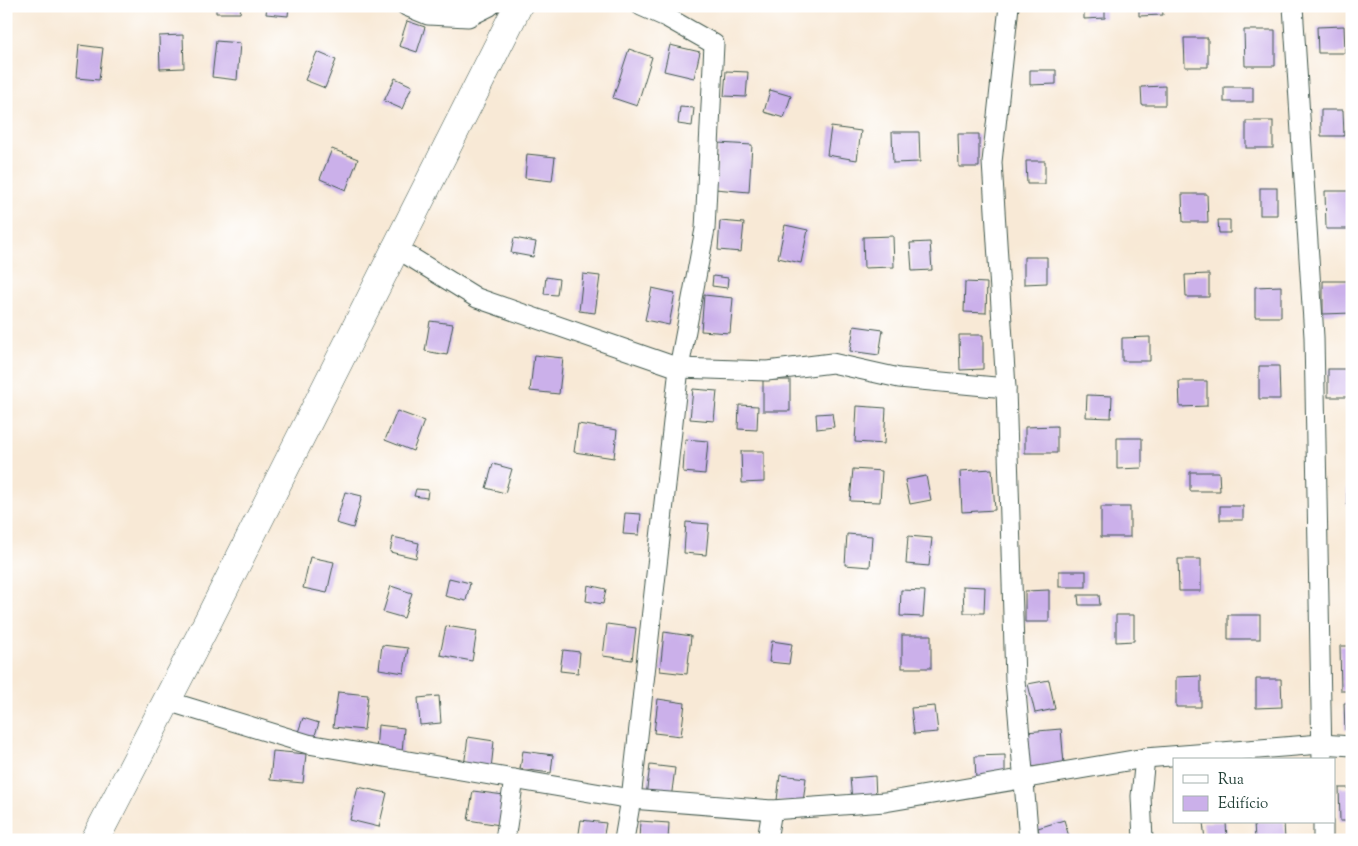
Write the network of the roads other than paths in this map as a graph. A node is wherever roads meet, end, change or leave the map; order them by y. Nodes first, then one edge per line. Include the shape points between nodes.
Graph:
1 (406, 6) edge
2 (490, 6) edge
3 (518, 6) edge
4 (640, 6) edge
5 (1009, 6) edge
6 (1293, 6) edge
7 (396, 248) junction
8 (679, 368) junction
9 (1006, 388) junction
10 (167, 701) junction
11 (1352, 746) edge
12 (1321, 752) edge
13 (1145, 758) junction
14 (514, 779) junction
15 (1024, 780) junction
16 (631, 799) junction
17 (772, 810) junction
18 (1323, 824) edge
19 (96, 840) edge
20 (505, 840) edge
21 (624, 840) edge
22 (767, 840) edge
23 (1029, 840) edge
24 (1142, 840) edge
25 (1323, 840) edge

1 - 2 street via 428,15 468,17
3 - 7 main road
4 - 8 street via 714,44 705,229
5 - 9 street via 992,162
6 - 12 street via 1314,336
7 - 8 street via 477,298
7 - 10 main road
8 - 9 street via 767,371 832,363 899,378
8 - 16 street
9 - 15 street via 1015,680
10 - 14 street via 308,744
10 - 19 main road
11 - 12 street
12 - 13 street
13 - 15 street
13 - 24 street via 1141,796
14 - 16 street
14 - 20 street
15 - 17 street via 885,802
15 - 23 street
16 - 17 street
16 - 21 street
17 - 22 street
18 - 25 street

